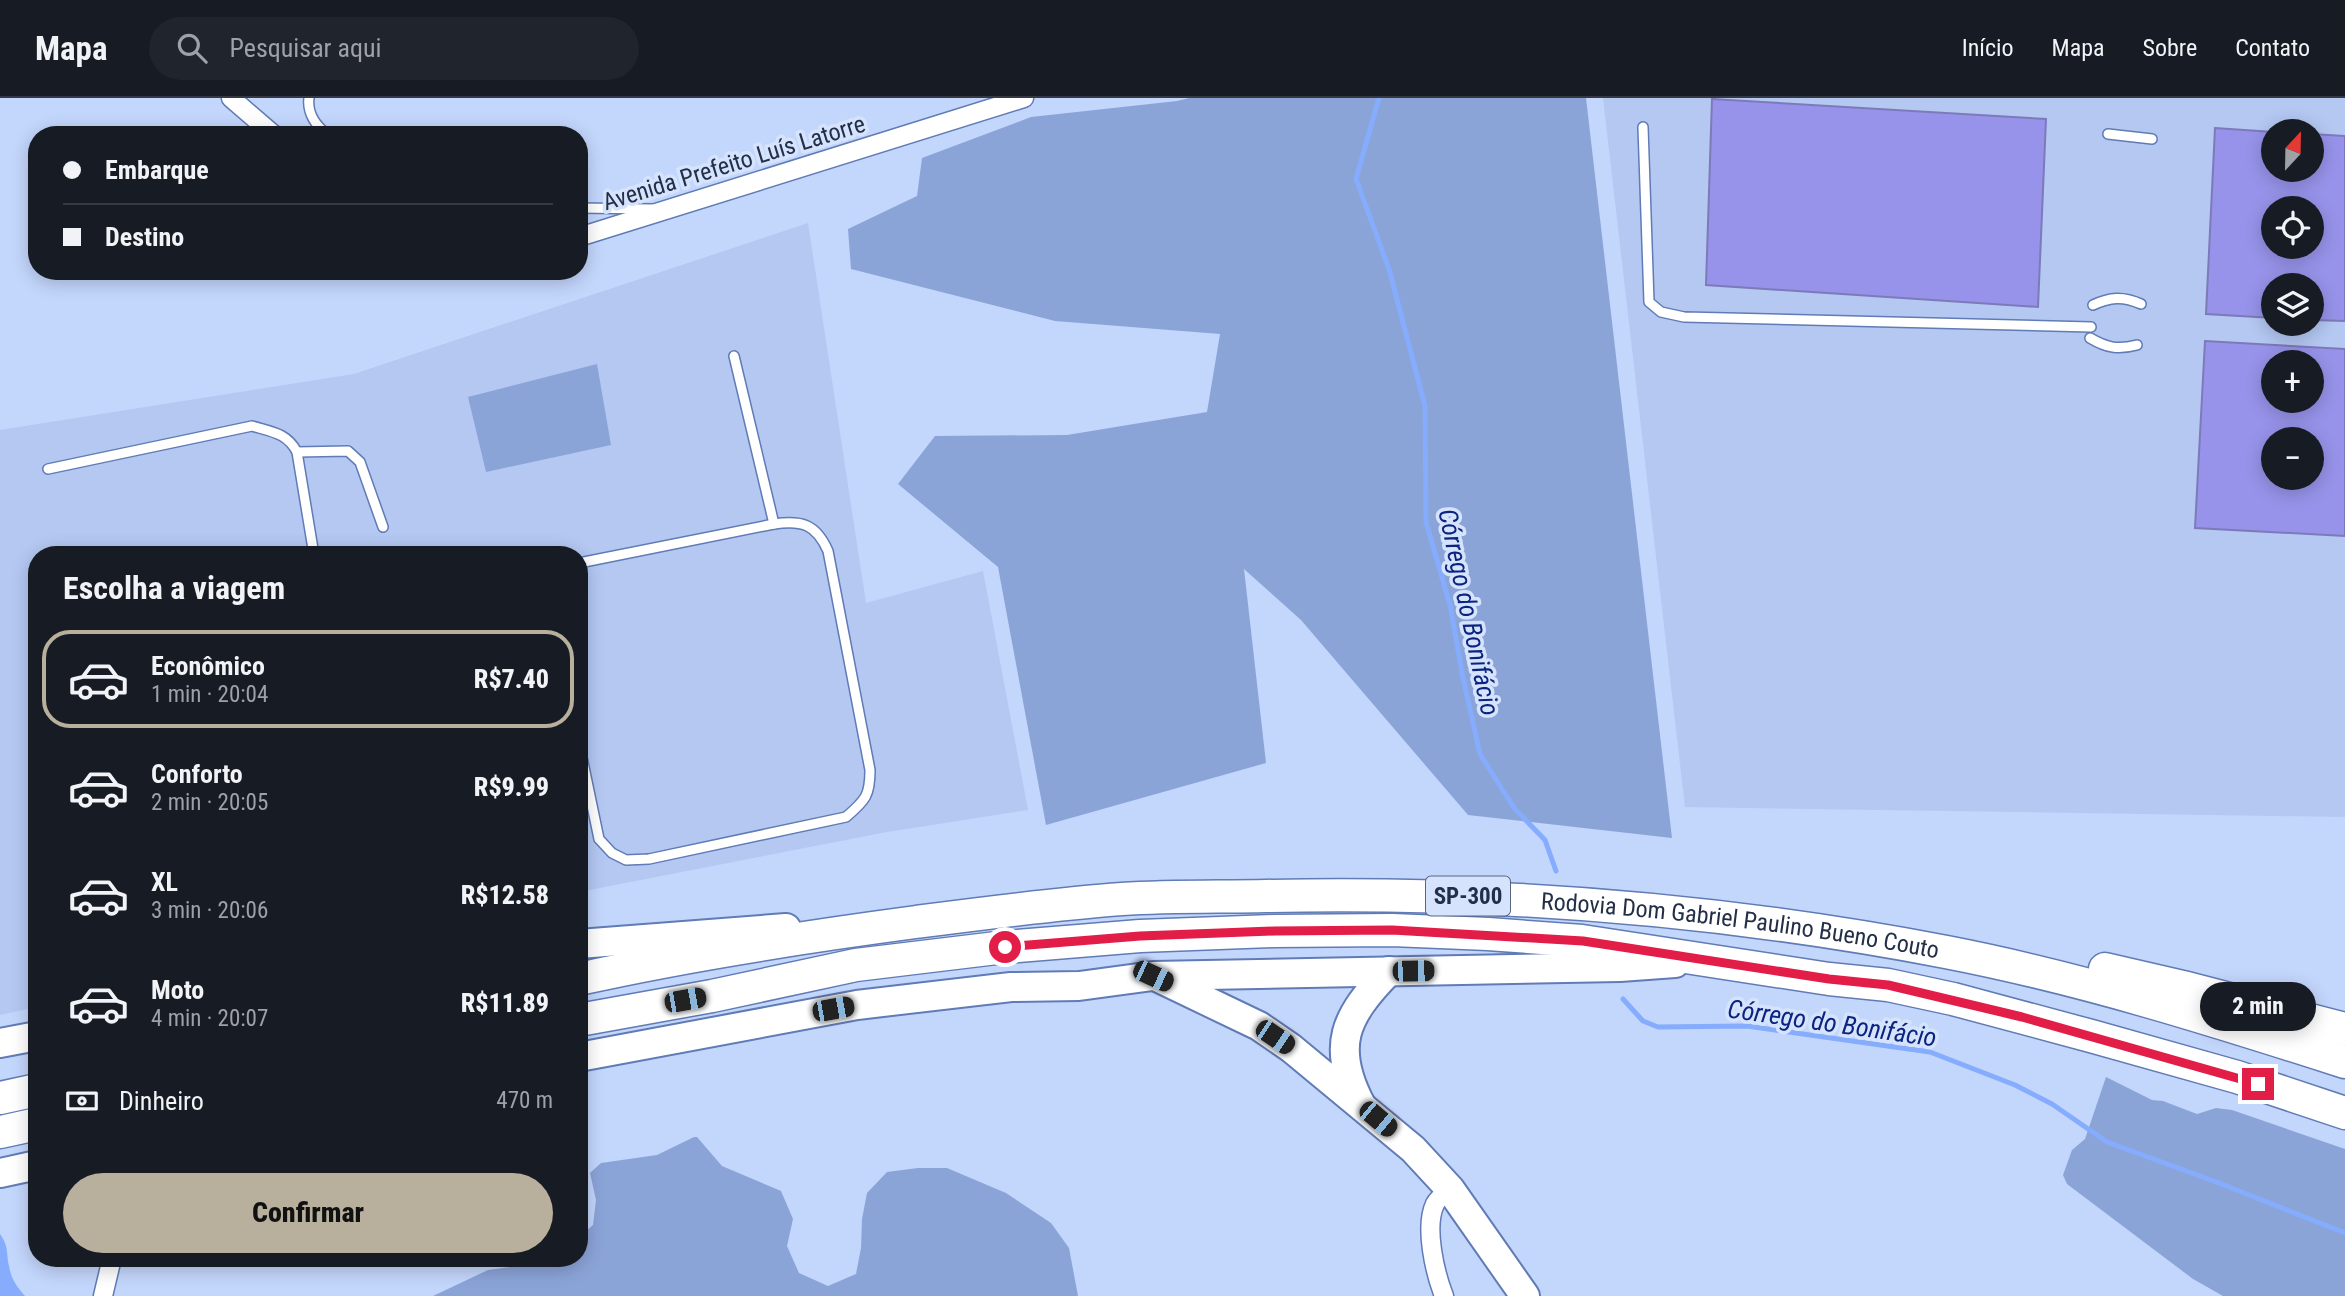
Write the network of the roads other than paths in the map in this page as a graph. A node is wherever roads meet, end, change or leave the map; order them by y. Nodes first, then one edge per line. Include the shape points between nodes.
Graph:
1 (232, 98) edge
2 (309, 98) edge
3 (1024, 98) edge
4 (264, 126) edge
5 (318, 126) edge
6 (1643, 127) dead end
7 (2108, 134) dead end
8 (2152, 139) dead end
9 (588, 208) edge
10 (667, 210) junction
11 (588, 234) edge
12 (2141, 304) dead end
13 (2093, 305) dead end
14 (2091, 327) dead end
15 (2090, 338) dead end
16 (2137, 345) dead end
17 (734, 356) dead end
18 (297, 452) junction
19 (48, 469) dead end
20 (774, 524) junction
21 (383, 527) dead end
22 (313, 546) edge
23 (588, 561) edge
24 (588, 786) edge
25 (1467, 896) junction
26 (952, 918) junction
27 (588, 943) edge
28 (1710, 960) junction
29 (1389, 971) junction
30 (1153, 976) junction
31 (588, 977) edge
32 (588, 1018) edge
33 (2345, 1029) edge
34 (28, 1038) edge
35 (0, 1043) edge
36 (588, 1056) edge
37 (2345, 1062) edge
38 (28, 1092) edge
39 (0, 1098) edge
40 (1361, 1105) junction
41 (2345, 1113) edge
42 (28, 1126) edge
43 (0, 1132) edge
44 (28, 1167) edge
45 (0, 1174) edge
46 (28, 1175) edge
47 (1450, 1189) junction
48 (110, 1267) edge
49 (1525, 1295) edge
50 (103, 1296) edge
51 (1444, 1296) edge

1 - 4 street
2 - 5 lane via 307,107
3 - 10 street, Avenida Prefeito Luís Latorre
6 - 14 lane via 1648,302 1661,312 1684,317
7 - 8 lane
9 - 10 lane
10 - 11 street, Avenida Prefeito Luís Latorre
12 - 13 lane via 2108,298
15 - 16 lane via 2105,347
17 - 20 lane
18 - 19 lane via 292,441 282,435 252,426
18 - 21 lane via 348,451 360,462
18 - 22 lane
20 - 23 lane
20 - 24 lane via 806,525 821,535 828,551 870,769 870,792 846,817 626,860 599,839
25 - 26 highway, Rodovia Dom Gabriel Paulino Bueno Couto / SP-300 via 1127,898
25 - 33 highway via 1715,902 1845,919 2086,965
25 - 37 highway, Rodovia Dom Gabriel Paulino Bueno Couto / SP-300 via 1721,916 1952,953 2123,995
26 - 27 main road
26 - 31 highway, Rodovia Dom Gabriel Paulino Bueno Couto / SP-300 via 816,936
28 - 29 main road via 1620,967
28 - 32 highway, Rodovia Dom Gabriel Paulino Bueno Couto / SP-300 via 1583,941 1392,930 1140,936 856,965
28 - 41 highway, Rodovia Dom Gabriel Paulino Bueno Couto / SP-300 via 1888,985 1952,999 2237,1077
29 - 30 main road
29 - 40 main road via 1348,1024 1345,1058 1349,1082
30 - 36 main road via 857,1005
30 - 40 main road via 1259,1026
34 - 35 main road
38 - 39 highway
40 - 47 main road via 1413,1149
42 - 43 highway
44 - 45 main road
45 - 46 street
47 - 49 main road
47 - 51 street via 1436,1202 1430,1221
48 - 50 street

